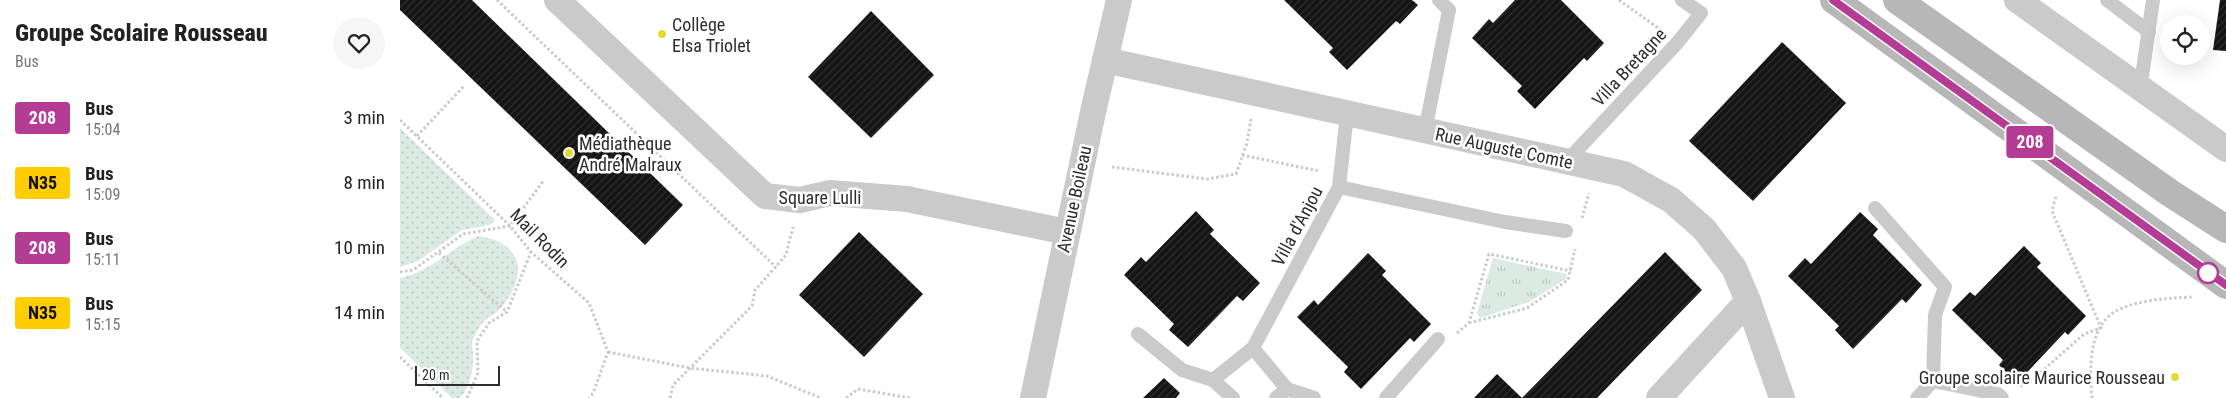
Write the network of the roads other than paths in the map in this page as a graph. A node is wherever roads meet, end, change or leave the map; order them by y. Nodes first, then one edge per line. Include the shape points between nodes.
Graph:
1 (557, 0) edge
2 (1119, 0) edge
3 (1439, 0) edge
4 (1682, 0) edge
5 (1834, 0) edge
6 (1897, 0) edge
7 (2017, 0) edge
8 (2107, 0) edge
9 (2153, 0) edge
10 (2149, 32) junction
11 (1105, 60) junction
12 (2140, 90) junction
13 (1348, 114) junction
14 (1425, 131) junction
15 (2226, 149) edge
16 (1567, 162) junction
17 (1339, 187) junction
18 (1875, 208) dead end
19 (2226, 229) edge
20 (1566, 231) dead end
21 (1067, 232) junction
22 (2226, 285) edge
23 (1748, 301) junction
24 (1138, 334) dead end
25 (1438, 339) dead end
26 (1253, 348) junction
27 (1213, 380) junction
28 (1933, 381) junction
29 (1287, 388) junction
30 (2000, 396) edge
31 (1033, 398) edge
32 (1234, 398) edge
33 (1276, 398) edge
34 (1314, 398) edge
35 (1386, 398) edge
36 (1659, 398) edge
37 (1782, 398) edge
38 (1917, 398) edge

1 - 21 street, Square Lulli via 765,196 800,200 830,193 907,200
2 - 11 street, Avenue Boileau
3 - 14 lane via 1449,10
4 - 16 lane, Villa Bretagne via 1701,14
5 - 22 main road
6 - 19 main road via 2162,188
7 - 12 street
8 - 10 lane
9 - 10 lane
10 - 12 lane
11 - 13 street, Rue Auguste Comte
11 - 21 street, Avenue Boileau
12 - 15 street
13 - 14 street, Rue Auguste Comte
13 - 17 lane, Villa d'Anjou
14 - 16 street, Rue Auguste Comte
16 - 23 street, Rue Auguste Comte via 1624,174 1671,200 1704,229 1734,268
17 - 20 lane via 1505,222
17 - 26 lane, Villa d'Anjou
18 - 28 lane via 1944,287 1934,315
21 - 31 street, Avenue Boileau
23 - 36 street
23 - 37 street, Rue Auguste Comte
24 - 27 lane via 1182,370
25 - 35 lane
26 - 27 lane, Villa d'Anjou
26 - 29 lane
27 - 32 lane
28 - 30 lane
28 - 38 lane
29 - 33 lane
29 - 34 lane

